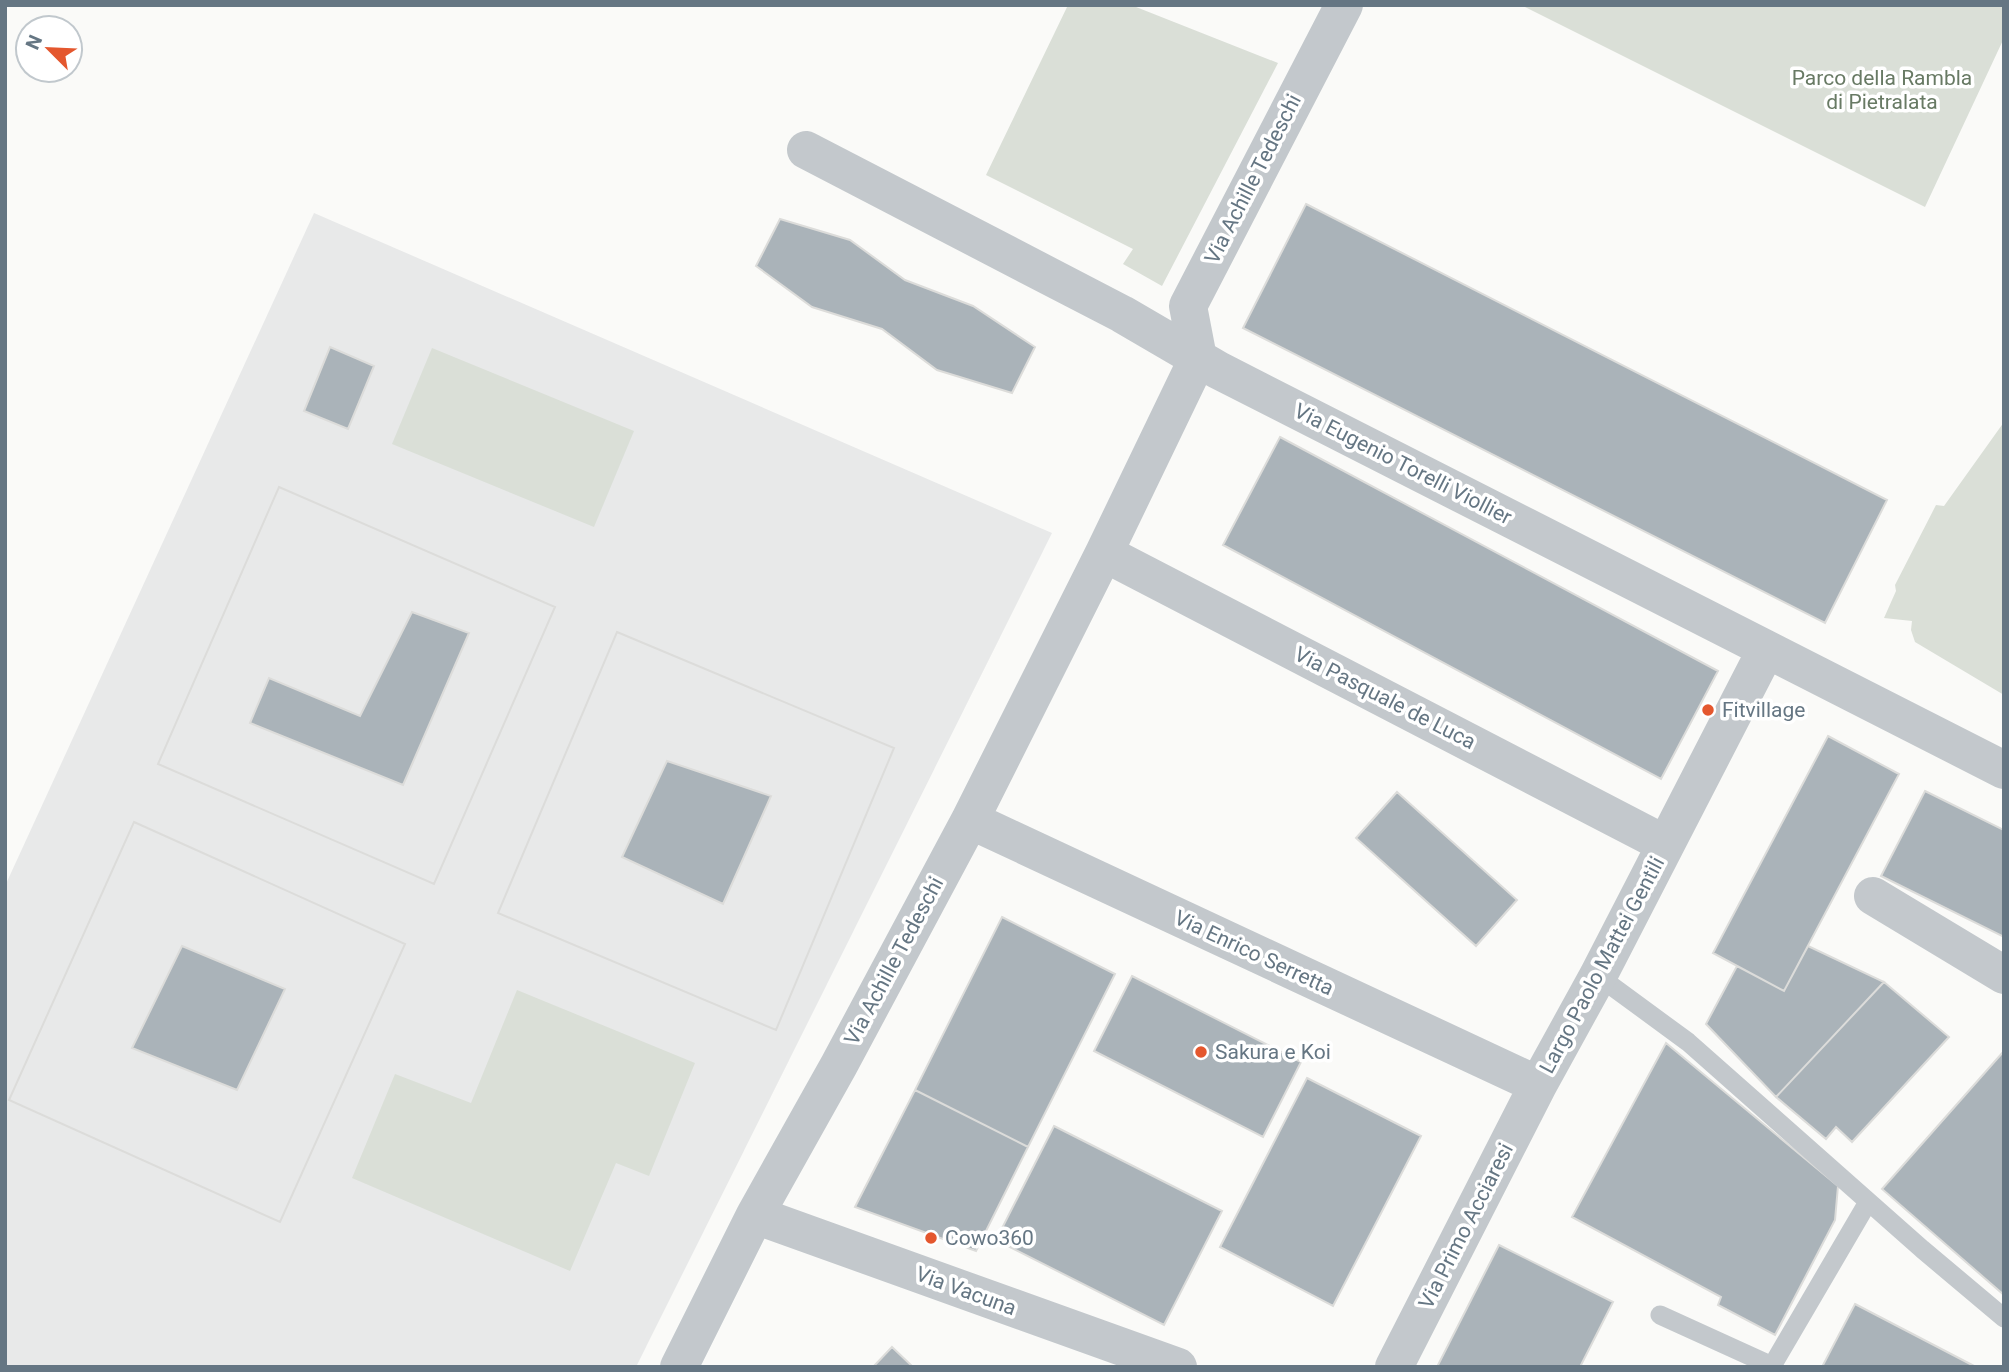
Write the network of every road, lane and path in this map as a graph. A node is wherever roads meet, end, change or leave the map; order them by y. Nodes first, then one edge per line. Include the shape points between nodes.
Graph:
1 (1344, 5) edge
2 (806, 150) dead end
3 (1198, 358) junction
4 (1104, 553) junction
5 (1766, 650) junction
6 (2004, 770) edge
7 (970, 820) junction
8 (1665, 844) junction
9 (1873, 896) dead end
10 (2004, 975) edge
11 (1598, 976) junction
12 (1538, 1085) junction
13 (1868, 1202) junction
14 (755, 1215) junction
15 (1660, 1315) dead end
16 (2004, 1318) edge
17 (680, 1367) edge
18 (1178, 1367) edge
19 (1394, 1367) edge

1 - 3 street, Via Achille Tedeschi via 1188,306
2 - 3 street, Via Eugenio Torelli Viollier
3 - 4 street, Via Achille Tedeschi
3 - 5 street, Via Eugenio Torelli Viollier
4 - 7 street, Via Achille Tedeschi
4 - 8 street, Via Pasquale de Luca
5 - 6 street, Via Eugenio Torelli Viollier
5 - 8 street
7 - 12 street, Via Enrico Serretta
7 - 14 street, Via Achille Tedeschi
8 - 11 street, Largo Paolo Mattei Gentili
9 - 10 street
11 - 12 street, Largo Paolo Mattei Gentili
11 - 13 lane via 1688,1042
12 - 19 street, Via Primo Acciaresi
13 - 15 lane via 1772,1366
13 - 16 lane
14 - 17 street, Via Achille Tedeschi
14 - 18 street, Via Vacuna

